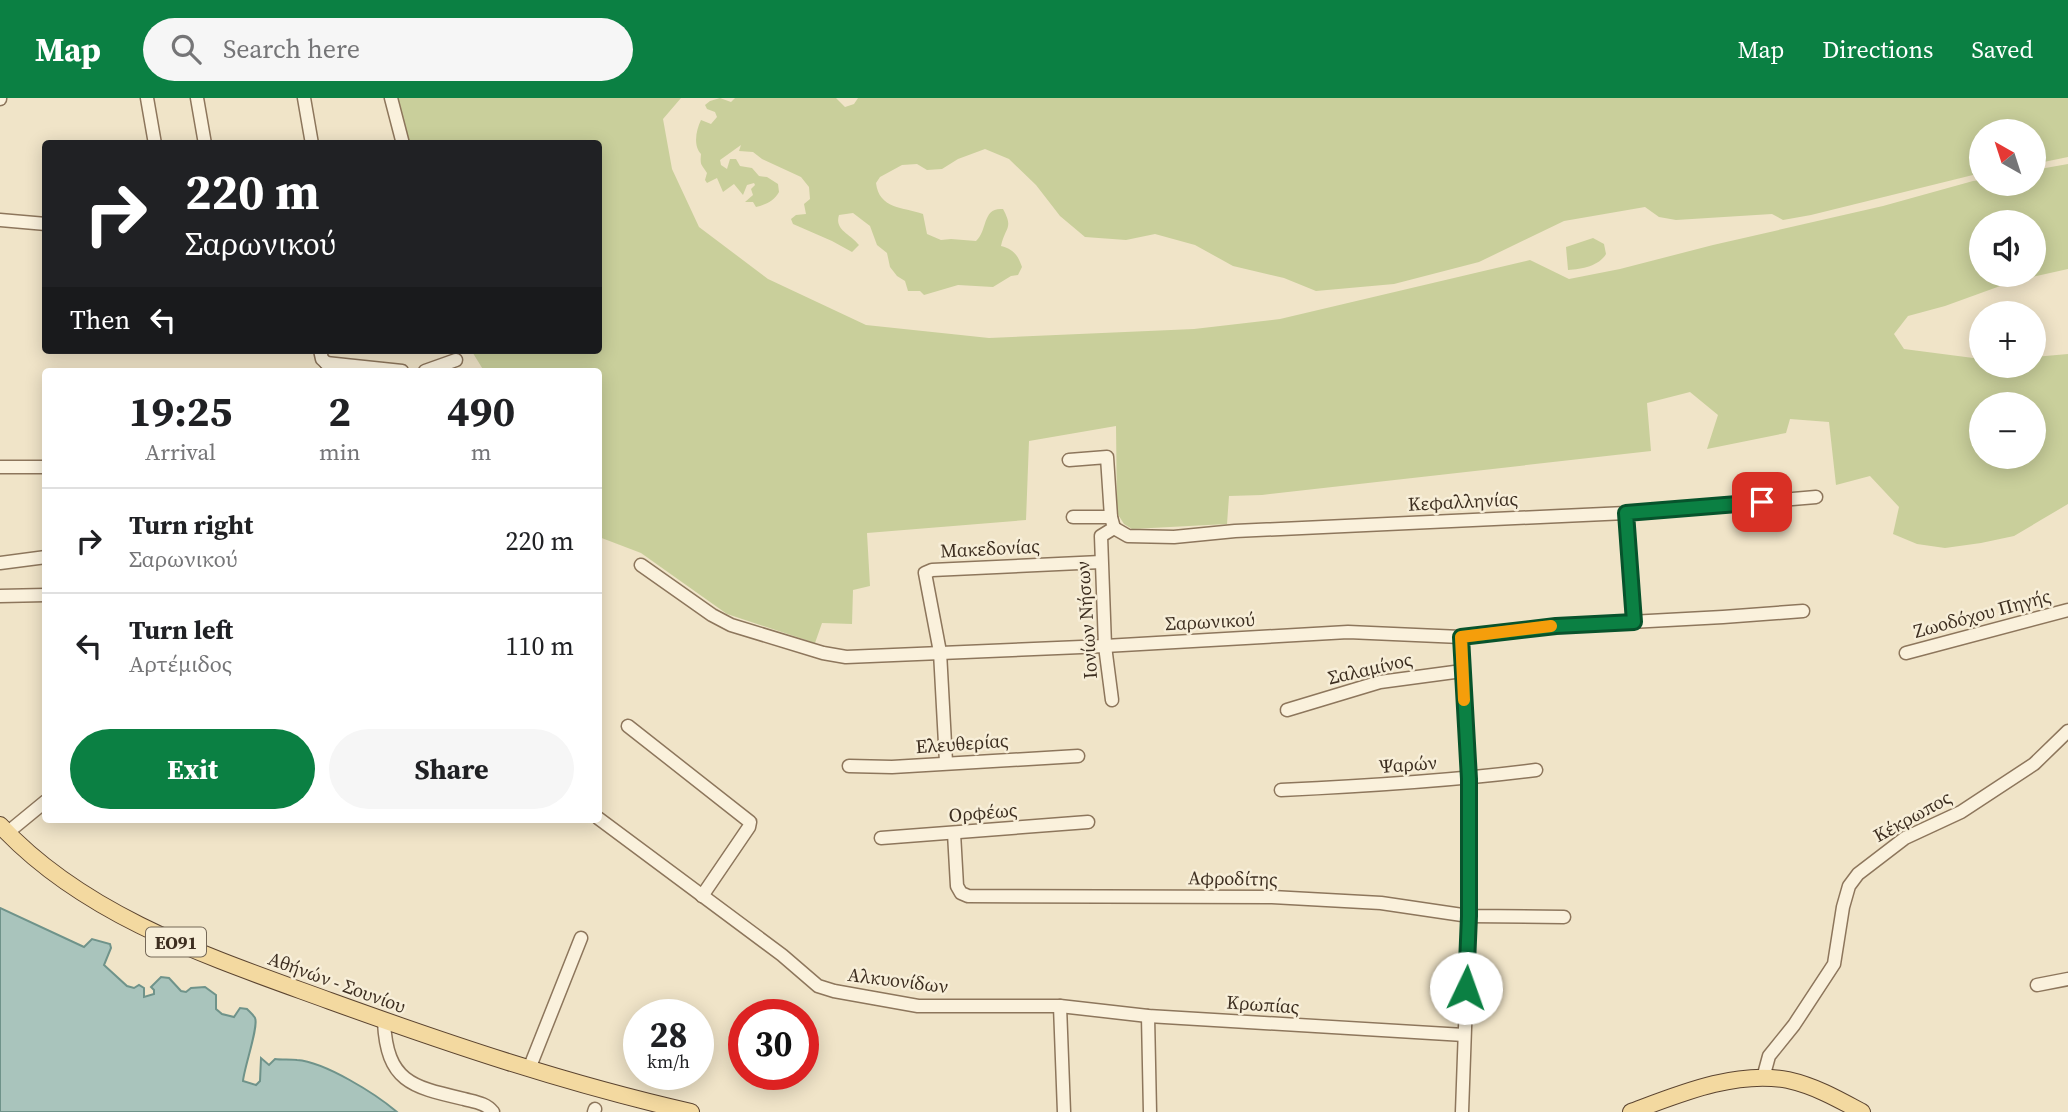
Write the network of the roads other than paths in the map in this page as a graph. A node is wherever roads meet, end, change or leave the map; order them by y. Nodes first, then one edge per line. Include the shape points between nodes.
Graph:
1 (147, 98) edge
2 (197, 98) edge
3 (304, 98) edge
4 (391, 98) edge
5 (154, 140) edge
6 (204, 140) edge
7 (311, 140) edge
8 (402, 140) edge
9 (0, 220) edge
10 (42, 223) edge
11 (456, 360) dead end
12 (331, 367) edge
13 (349, 368) edge
14 (433, 368) edge
15 (1069, 460) dead end
16 (0, 467) edge
17 (42, 467) edge
18 (1816, 498) dead end
19 (1626, 513) junction
20 (1073, 517) dead end
21 (1112, 522) junction
22 (42, 558) edge
23 (1101, 562) junction
24 (0, 563) edge
25 (641, 565) dead end
26 (42, 595) edge
27 (0, 596) edge
28 (2068, 610) edge
29 (1803, 611) dead end
30 (1634, 622) junction
31 (1461, 637) junction
32 (1105, 646) junction
33 (940, 652) junction
34 (1906, 653) dead end
35 (1462, 671) junction
36 (1112, 700) dead end
37 (1287, 710) dead end
38 (628, 726) dead end
39 (2068, 731) edge
40 (1077, 755) dead end
41 (946, 762) junction
42 (849, 766) dead end
43 (1536, 770) dead end
44 (1469, 779) junction
45 (1281, 790) dead end
46 (42, 804) edge
47 (602, 821) edge
48 (1088, 822) dead end
49 (3, 829) edge
50 (954, 834) junction
51 (881, 838) dead end
52 (702, 896) junction
53 (1469, 916) junction
54 (1564, 917) dead end
55 (581, 938) dead end
56 (2068, 979) edge
57 (2037, 985) dead end
58 (1060, 1006) junction
59 (1148, 1016) junction
60 (384, 1022) junction
61 (1464, 1035) junction
62 (529, 1069) junction
63 (1763, 1078) junction
64 (493, 1112) edge
65 (691, 1112) edge
66 (1064, 1112) edge
67 (1150, 1112) edge
68 (1462, 1112) edge
69 (1631, 1112) edge
70 (1862, 1112) edge

1 - 5 street
2 - 6 street
3 - 7 street
4 - 8 street
9 - 10 street
11 - 14 street
12 - 13 street
15 - 21 street, Ιονίων Νήσων via 1107,457
16 - 17 street
18 - 19 street, Κεφαλληνίας
19 - 21 street, Κεφαλληνίας via 1174,537 1128,536
19 - 30 street
20 - 21 street, Κεφαλληνίας
21 - 23 street, Ιονίων Νήσων via 1101,536
22 - 24 street
23 - 32 street, Ιονίων Νήσων
23 - 33 street, Μακεδονίας via 925,573
25 - 33 street, Σαρωνικού via 731,625 822,653 868,657
26 - 27 street
28 - 34 street, Ζωοδόχου Πηγής
29 - 30 street, Σαρωνικού
30 - 31 street, Σαρωνικού
31 - 32 street, Σαρωνικού via 1348,632
31 - 35 street
32 - 33 street, Σαρωνικού
32 - 36 street, Ιονίων Νήσων
33 - 41 street
35 - 37 street, Σαλαμίνος via 1380,682
35 - 44 street
38 - 52 street via 750,822
39 - 63 street, Κέκρωπος via 2034,764 1961,812 1905,838 1858,874 1843,907 1834,964 1769,1056
40 - 41 street, Ελευθερίας
41 - 42 street, Ελευθερίας
43 - 44 street, Ψαρών
44 - 45 street, Ψαρών
44 - 53 street
46 - 49 street
47 - 52 street, Αλκυονίδων
48 - 50 street, Ορφέως
49 - 60 main road, Αθήνών - Σουνίου / ΕΟ91 via 74,887 157,934
50 - 51 street, Ορφέως
50 - 53 street, Αφροδίτης via 957,886 968,896 1272,897 1381,903
52 - 58 street, Αλκυονίδων via 818,986 834,991 918,1006
53 - 54 street, Αφροδίτης
53 - 61 street
55 - 62 street
56 - 57 street
58 - 59 street, Κρωπίας
58 - 66 street
59 - 61 street, Κρωπίας
59 - 67 street
60 - 62 main road, Αθήνών - Σουνίου / ΕΟ91
60 - 64 street via 389,1056 410,1082 483,1104
61 - 68 street
62 - 65 main road, Αθήνών - Σουνίου / ΕΟ91
63 - 69 main road via 1715,1084
63 - 70 main road via 1809,1086

